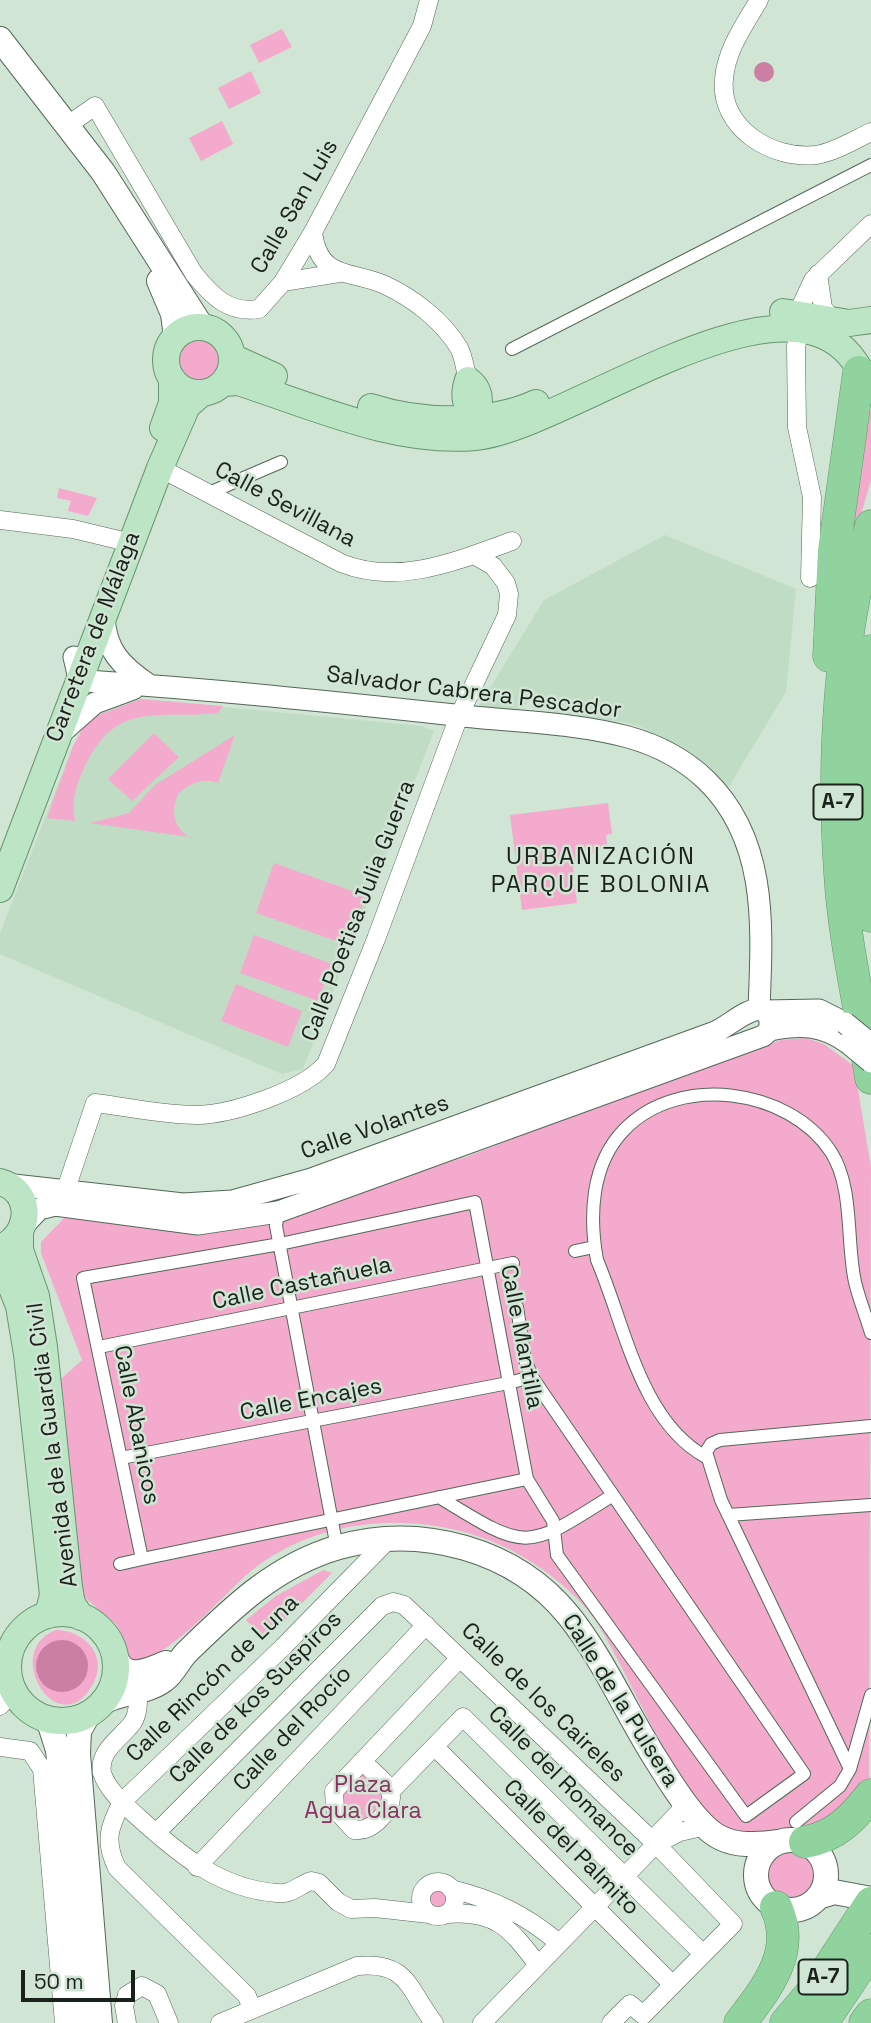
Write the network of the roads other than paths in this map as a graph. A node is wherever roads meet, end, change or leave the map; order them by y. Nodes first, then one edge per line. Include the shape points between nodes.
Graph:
1 (429, 0) edge
2 (759, 0) edge
3 (0, 39) edge
4 (0, 63) edge
5 (68, 125) junction
6 (871, 132) edge
7 (871, 165) edge
8 (871, 224) edge
9 (313, 232) junction
10 (340, 273) junction
11 (818, 274) junction
12 (283, 282) junction
13 (833, 320) junction
14 (799, 321) junction
15 (871, 322) edge
16 (202, 327) junction
17 (176, 337) junction
18 (513, 349) dead end
19 (232, 357) junction
20 (862, 378) edge
21 (172, 379) junction
22 (470, 386) junction
23 (213, 388) junction
24 (474, 416) junction
25 (518, 418) junction
26 (430, 427) junction
27 (281, 463) dead end
28 (160, 468) junction
29 (209, 493) junction
30 (0, 520) edge
31 (871, 526) edge
32 (119, 540) junction
33 (512, 541) dead end
34 (474, 555) junction
35 (810, 578) dead end
36 (104, 612) junction
37 (871, 651) edge
38 (76, 668) junction
39 (149, 685) junction
40 (459, 716) junction
41 (52, 748) junction
42 (871, 765) edge
43 (850, 808) junction
44 (0, 846) edge
45 (0, 889) edge
46 (871, 916) edge
47 (759, 1021) junction
48 (847, 1033) junction
49 (871, 1044) edge
50 (871, 1062) edge
51 (871, 1078) edge
52 (453, 1137) junction
53 (3, 1183) edge
54 (277, 1189) junction
55 (67, 1197) junction
56 (278, 1212) junction
57 (280, 1244) junction
58 (594, 1247) junction
59 (8, 1251) edge
60 (575, 1251) dead end
61 (513, 1263) dead end
62 (486, 1268) junction
63 (292, 1307) junction
64 (517, 1307) dead end
65 (871, 1333) edge
66 (99, 1347) junction
67 (533, 1377) junction
68 (509, 1383) junction
69 (313, 1421) junction
70 (871, 1426) edge
71 (706, 1457) junction
72 (121, 1458) junction
73 (527, 1479) junction
74 (613, 1495) junction
75 (439, 1497) junction
76 (871, 1505) edge
77 (728, 1516) junction
78 (331, 1519) junction
79 (554, 1532) junction
80 (390, 1538) junction
81 (335, 1548) junction
82 (142, 1559) junction
83 (120, 1564) dead end
84 (66, 1575) junction
85 (337, 1590) junction
86 (393, 1602) joint
87 (48, 1615) junction
88 (81, 1617) junction
89 (426, 1625) junction
90 (182, 1656) junction
91 (5, 1658) edge
92 (116, 1658) junction
93 (460, 1658) junction
94 (138, 1689) junction
95 (871, 1695) edge
96 (7, 1697) edge
97 (96, 1708) junction
98 (44, 1718) junction
99 (0, 1746) edge
100 (435, 1747) junction
101 (362, 1761) junction
102 (850, 1769) junction
103 (391, 1791) junction
104 (871, 1795) edge
105 (122, 1802) junction
106 (687, 1804) junction
107 (712, 1831) junction
108 (156, 1833) junction
109 (801, 1842) junction
110 (656, 1844) junction
111 (197, 1867) junction
112 (625, 1876) junction
113 (871, 1883) edge
114 (425, 1889) junction
115 (451, 1889) junction
116 (767, 1897) junction
117 (818, 1897) junction
118 (595, 1907) junction
119 (376, 1908) junction
120 (438, 1914) junction
121 (867, 1920) edge
122 (559, 1943) junction
123 (703, 1954) junction
124 (538, 1965) junction
125 (673, 1984) junction
126 (252, 2009) junction
127 (871, 2015) edge
128 (64, 2023) edge
129 (83, 2023) edge
130 (100, 2023) edge
131 (127, 2023) edge
132 (169, 2023) edge
133 (220, 2023) edge
134 (434, 2023) edge
135 (482, 2023) edge
136 (611, 2023) edge
137 (740, 2023) edge
138 (786, 2023) edge
139 (822, 2023) edge
140 (865, 2023) edge

1 - 9 street, Calle San Luis via 422,26
2 - 6 street via 729,56 724,78 727,101 740,126 761,144 800,155 820,154
3 - 5 main road
4 - 17 main road via 124,224 168,299
5 - 12 street, Calle San Luis via 95,106 188,263 211,293 234,309 247,311 268,302
5 - 16 main road
7 - 18 street
8 - 11 street
9 - 10 street via 320,256
9 - 12 street, Calle San Luis
10 - 12 street
10 - 22 street via 384,285 438,321 461,350
11 - 13 street via 820,299
11 - 14 street
13 - 14 main road
13 - 15 main road
14 - 20 main road via 840,344
14 - 25 main road via 752,314 715,323
14 - 35 street via 797,427 812,497
15 - 20 main road via 859,347
16 - 17 main road
16 - 19 main road via 222,337
17 - 21 main road via 166,357
19 - 23 main road via 230,373
19 - 26 main road via 269,374
20 - 43 highway via 834,551 824,750
21 - 23 main road via 190,392
21 - 32 main road, Carretera de Málaga via 167,419
22 - 24 main road via 478,409
22 - 25 main road
22 - 26 main road
23 - 26 main road via 238,382 385,429
23 - 28 main road, Carretera de Málaga via 187,406
24 - 25 main road
24 - 26 main road
25 - 26 main road via 476,437
27 - 29 street
28 - 29 street, Calle Sevillana
28 - 36 main road, Carretera de Málaga
29 - 34 street, Calle Sevillana via 361,570 407,573
30 - 32 street
31 - 43 highway, A-7 via 841,701
32 - 38 main road, Carretera de Málaga
33 - 34 street, Calle Sevillana
34 - 40 street, Calle Poetisa Julia Guerra via 489,562 503,578 509,604
36 - 38 main road, Carretera de Málaga
36 - 39 street via 111,650
37 - 43 highway, A-7
38 - 39 street, Salvador Cabrera Pescador
38 - 41 main road, Carretera de Málaga
38 - 44 main road, Carretera de Málaga
39 - 40 street, Salvador Cabrera Pescador
39 - 41 street, Salvador Cabrera Pescador via 116,692 95,703 64,730
40 - 47 street, Salvador Cabrera Pescador via 630,738 671,754 707,781 738,824 756,866
40 - 55 street, Calle Poetisa Julia Guerra via 326,1064 289,1090 200,1115 95,1102
41 - 45 main road, Carretera de Málaga
42 - 43 highway
43 - 46 highway, A-7
43 - 51 highway, A-7 via 840,876
47 - 48 street
47 - 52 street, Calle Volantes via 715,1031
48 - 49 street, bridge
48 - 50 street, bridge
52 - 54 street, Calle Volantes
52 - 56 street, Calle Volantes
53 - 55 street, Calle Volantes
53 - 59 main road via 23,1202
54 - 55 street, Calle Volantes via 232,1201 183,1204
54 - 56 street
55 - 56 street, Calle Volantes via 198,1224
55 - 59 street, Calle Volantes via 39,1209
56 - 57 street
57 - 62 street, Calle Mantilla via 475,1202
57 - 63 street
57 - 66 street, Calle Abanicos via 83,1278
58 - 60 street
58 - 65 street via 593,1200 604,1161 624,1130 652,1108 691,1098 757,1099 786,1110 831,1152 841,1176 855,1281
58 - 71 street via 648,1392 685,1445
59 - 84 main road, Avenida de la Guardia Civil
59 - 84 main road, Avenida de la Guardia Civil via 20,1250 36,1296
61 - 62 street, Calle Castañuela
62 - 63 street, Calle Castañuela
62 - 68 street, Calle Mantilla
63 - 66 street, Calle Castañuela
63 - 69 street
64 - 67 street via 525,1360
66 - 72 street, Calle Abanicos
67 - 68 street, Calle Encajes
67 - 74 street
68 - 69 street, Calle Encajes
68 - 73 street, Calle Mantilla
69 - 72 street, Calle Encajes
69 - 78 street
70 - 71 street via 720,1440 711,1444
71 - 77 street
72 - 82 street, Calle Abanicos
73 - 75 street
73 - 79 street via 553,1521
74 - 79 street
74 - 79 street via 804,1774 746,1816 557,1555
75 - 78 street
75 - 79 street via 513,1538
76 - 77 street
77 - 102 street
78 - 81 street
78 - 82 street
80 - 81 main road, Calle de la Pulsera
80 - 85 street, Calle Rincón de Luna
80 - 106 main road, Calle de la Pulsera via 447,1543 476,1551 531,1578 546,1591 579,1630 645,1743
81 - 85 street via 342,1568
81 - 90 main road, Calle de la Pulsera via 288,1568 251,1591
82 - 83 street
84 - 87 main road, Avenida de la Guardia Civil via 53,1595
84 - 88 main road, Avenida de la Guardia Civil via 72,1604
85 - 105 street, Calle Rincón de Luna
86 - 89 street, Calle de los Caireles via 404,1605
86 - 108 street, Calle de kos Suspiros via 382,1606
87 - 88 main road
87 - 91 main road via 28,1626
88 - 92 main road via 100,1629
89 - 93 street, Calle de los Caireles
89 - 111 street, Calle del Rocío
90 - 92 main road, Calle de la Pulsera via 140,1672 127,1671
90 - 94 main road, Calle de la Pulsera via 165,1679
91 - 96 main road
92 - 97 main road via 115,1680
93 - 101 street
93 - 110 street, Calle de los Caireles
94 - 97 main road, Calle de la Pulsera
94 - 105 street via 133,1722 104,1754 101,1767 104,1779
95 - 102 street
96 - 98 main road
97 - 98 main road via 66,1721
97 - 130 main road via 79,1731 78,1754
98 - 129 main road via 58,1750
99 - 128 street via 30,1751 42,1769
100 - 103 street, Calle del Romance
100 - 112 street, Calle del Romance via 463,1717
100 - 118 street, Calle del Palmito
101 - 103 street
101 - 103 street via 332,1797 335,1809 354,1830 368,1829 388,1811
102 - 109 street
104 - 109 highway via 853,1818 827,1836
105 - 108 street
105 - 126 street via 109,1829 117,1868 247,1996
106 - 107 main road, Calle de la Pulsera
106 - 110 street via 660,1832
107 - 109 main road via 748,1845
107 - 110 street via 680,1832
107 - 116 main road, Calle de la Pulsera
108 - 111 street
109 - 113 main road via 833,1872
109 - 116 main road via 770,1846 758,1860 756,1869
109 - 117 main road via 826,1880
110 - 112 street
110 - 123 street, Calle de los Caireles via 733,1924
111 - 119 street via 275,1894 316,1882 344,1906
112 - 118 street
112 - 123 street, Calle del Romance
114 - 115 street via 435,1883
114 - 119 street
114 - 120 street via 421,1899
115 - 120 street via 453,1905
115 - 122 street via 490,1899 518,1913
116 - 117 main road via 803,1908
116 - 137 highway via 784,1929 778,1969
117 - 121 main road via 835,1892
118 - 122 street
118 - 125 street, Calle del Palmito
119 - 120 street
120 - 124 street via 480,1914 494,1919
121 - 138 highway, A-7
121 - 139 highway, A-7
122 - 124 street
123 - 125 street
124 - 135 street
125 - 136 street via 643,2015 630,2004
126 - 133 street
126 - 134 street via 357,1965 384,1965 405,1978
127 - 140 highway
131 - 132 street via 127,1995 142,1986 157,1994

